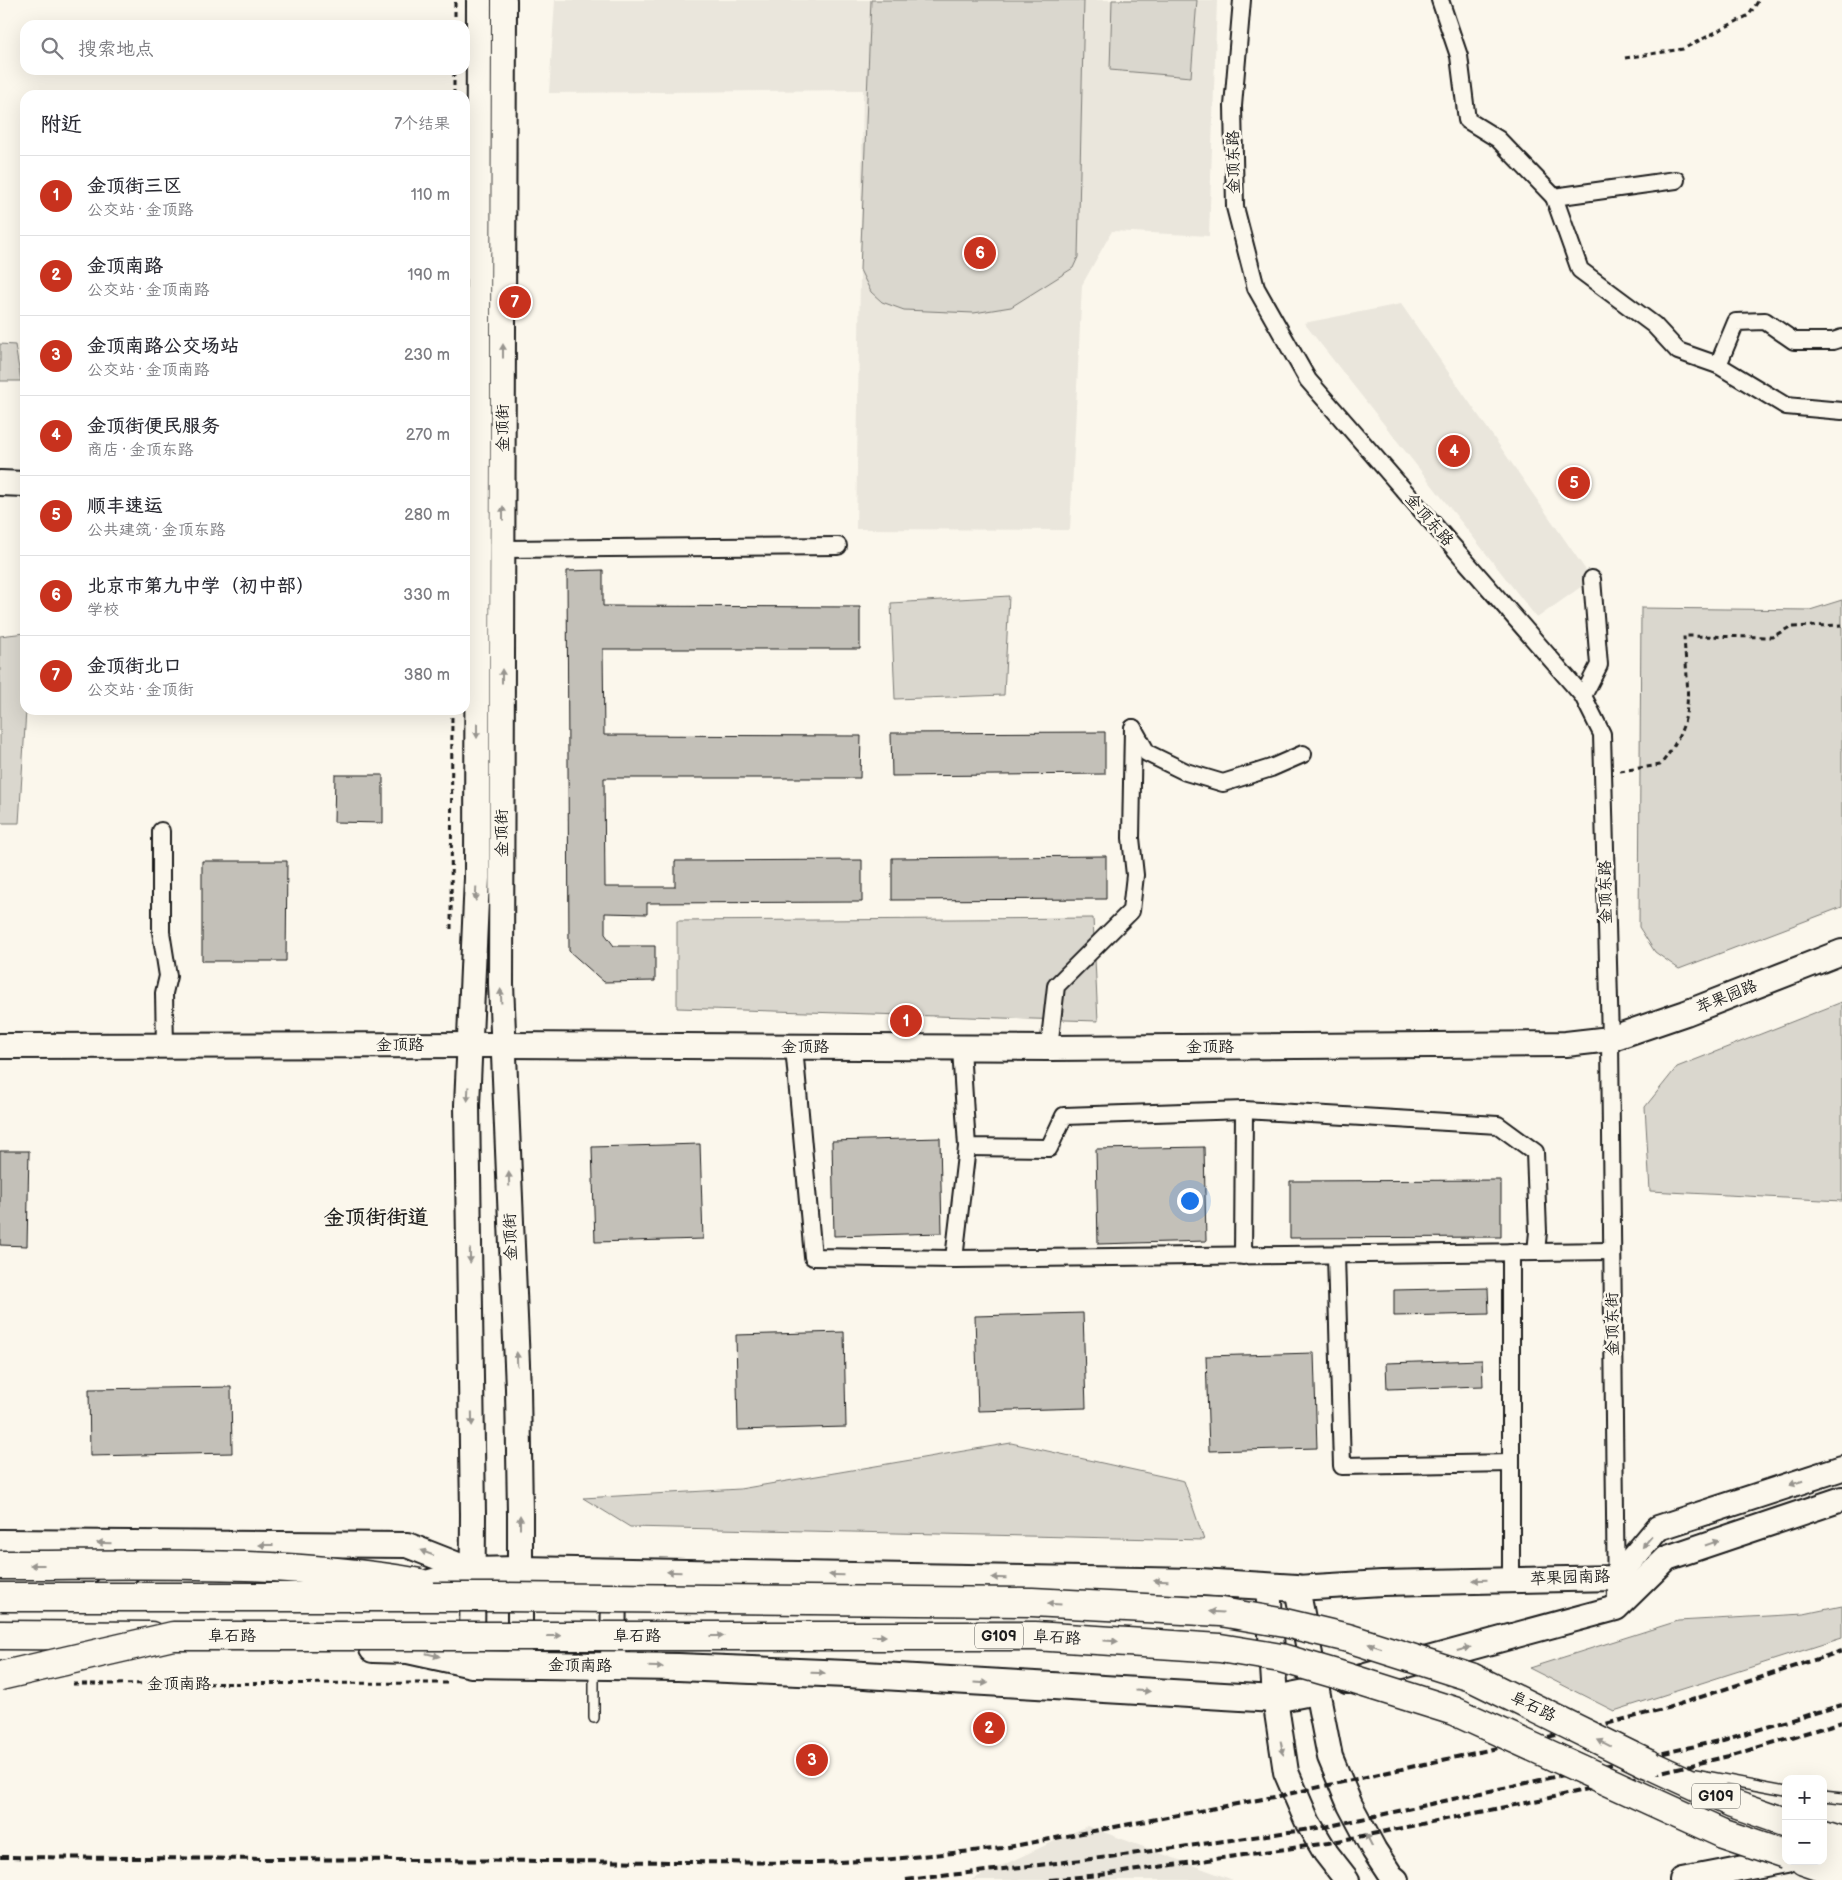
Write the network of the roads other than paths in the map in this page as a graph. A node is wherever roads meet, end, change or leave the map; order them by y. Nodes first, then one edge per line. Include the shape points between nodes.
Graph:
1 (479, 0) edge
2 (504, 0) edge
3 (1242, 0) edge
4 (1440, 0) edge
5 (1676, 180) dead end
6 (1554, 197) junction
7 (1842, 338) edge
8 (1718, 365) junction
9 (1842, 410) edge
10 (0, 483) edge
11 (20, 484) edge
12 (472, 489) edge
13 (838, 546) dead end
14 (503, 549) junction
15 (1592, 579) dead end
16 (1583, 696) junction
17 (1303, 754) dead end
18 (161, 831) dead end
19 (1842, 952) edge
20 (1610, 1039) junction
21 (471, 1045) junction
22 (504, 1045) junction
23 (0, 1046) edge
24 (165, 1046) junction
25 (794, 1047) junction
26 (961, 1048) junction
27 (1049, 1048) junction
28 (1244, 1110) junction
29 (967, 1147) junction
30 (1612, 1251) junction
31 (1511, 1252) junction
32 (1536, 1252) junction
33 (1336, 1255) junction
34 (1243, 1256) junction
35 (954, 1259) junction
36 (1511, 1463) junction
37 (1842, 1468) edge
38 (1842, 1499) edge
39 (0, 1542) edge
40 (159, 1544) junction
41 (0, 1565) edge
42 (520, 1570) junction
43 (473, 1571) junction
44 (614, 1571) junction
45 (1616, 1578) junction
46 (1511, 1579) junction
47 (1268, 1586) junction
48 (1297, 1588) junction
49 (0, 1590) edge
50 (106, 1590) junction
51 (0, 1597) edge
52 (497, 1597) junction
53 (1616, 1608) junction
54 (0, 1635) edge
55 (173, 1636) junction
56 (0, 1648) edge
57 (472, 1664) junction
58 (520, 1665) junction
59 (603, 1666) junction
60 (0, 1676) edge
61 (1316, 1691) junction
62 (1275, 1699) junction
63 (594, 1718) dead end
64 (1648, 1764) junction
65 (1782, 1790) edge
66 (1827, 1796) edge
67 (1842, 1798) edge
68 (1782, 1821) edge
69 (1827, 1836) edge
70 (1842, 1841) edge
71 (1842, 1851) edge
72 (1827, 1853) edge
73 (1782, 1854) edge
74 (1782, 1861) edge
75 (1816, 1865) edge
76 (1842, 1874) edge
77 (1347, 1880) edge
78 (1396, 1880) edge
79 (1682, 1880) edge

1 - 12 main road, 金顶街
14 -> 2 main road, 金顶街
3 - 16 street, 金顶东路 via 1233,106 1235,207 1256,288 1308,380
4 - 6 street via 1459,56 1468,120 1498,139
5 - 6 street
6 - 8 street via 1580,270 1654,325 1678,351
7 - 8 street via 1794,341 1765,322 1736,322
8 - 9 street via 1786,406
10 - 11 main road
12 -> 21 main road, 金顶街 via 477,878
13 - 14 street
22 -> 14 main road, 金顶街 via 501,984
15 - 16 street via 1599,665
16 - 20 street, 金顶东路 via 1602,734
17 - 27 street via 1223,784 1186,772 1147,753 1132,728 1131,838 1135,875 1131,911 1056,986
18 - 24 street via 161,932 168,976 164,994
19 - 20 main road, 苹果园路
20 - 27 main road, 金顶路 via 1566,1044
20 - 30 street, 金顶东街
21 - 22 main road, 金顶路
21 - 24 main road, 金顶路
21 -> 43 main road, 金顶街 via 468,1105
22 - 25 main road, 金顶路
42 -> 22 main road, 金顶街 via 518,1388
23 - 24 main road, 金顶路
25 - 26 main road, 金顶路
25 - 35 street via 813,1257
26 - 27 main road, 金顶路
26 - 29 street
28 - 29 street via 1064,1116 1049,1148
28 - 32 street via 1498,1125 1535,1152
28 - 34 street
29 - 35 street
30 - 32 street
30 - 45 street, 金顶东街
31 - 32 street
31 - 33 street
31 - 36 street
33 - 34 street
33 - 36 street via 1342,1466
34 - 35 street
36 - 46 street
37 -> 45 main road, 苹果园南路 via 1658,1528
53 -> 38 main road, 苹果园南路 via 1667,1558
40 -> 39 main road
43 -> 40 main road via 407,1545
40 - 50 main road
52 -> 41 highway, bridge via 392,1579 300,1569 191,1565
42 - 43 main road
42 - 44 main road
42 - 58 main road, 金顶街
43 - 50 main road via 408,1589
43 - 57 main road, 金顶街
47 -> 44 main road
44 - 59 main road
45 - 46 main road, 苹果园南路
45 - 53 street, 金顶东街
46 -> 48 main road, 苹果园南路
47 - 48 main road
47 - 62 main road
48 - 61 main road
49 - 50 main road
51 - 52 highway, 阜石路, bridge
64 -> 52 highway, 阜石路 / G109, bridge via 1471,1677 1348,1638 1221,1612 1032,1602
61 -> 53 main road, 苹果园南路
54 - 55 highway, 阜石路, bridge
55 - 60 highway, bridge
55 -> 73 highway, 阜石路 / G109, bridge via 1035,1636 1220,1648 1290,1661 1454,1711 1721,1832
56 -> 57 main road, 金顶南路 via 408,1650
57 - 58 main road, 金顶南路
58 - 59 main road, 金顶南路
59 -> 62 main road, 金顶南路 via 847,1674
59 - 63 lane
61 - 62 main road, 金顶南路
78 -> 61 main road via 1374,1850 1330,1757
62 -> 77 main road via 1286,1772 1308,1823
64 - 65 lane
64 - 68 highway, 阜石路 / G109 via 1732,1803
66 - 67 lane
69 - 70 highway
71 - 72 main road
74 - 79 main road
75 - 76 highway

